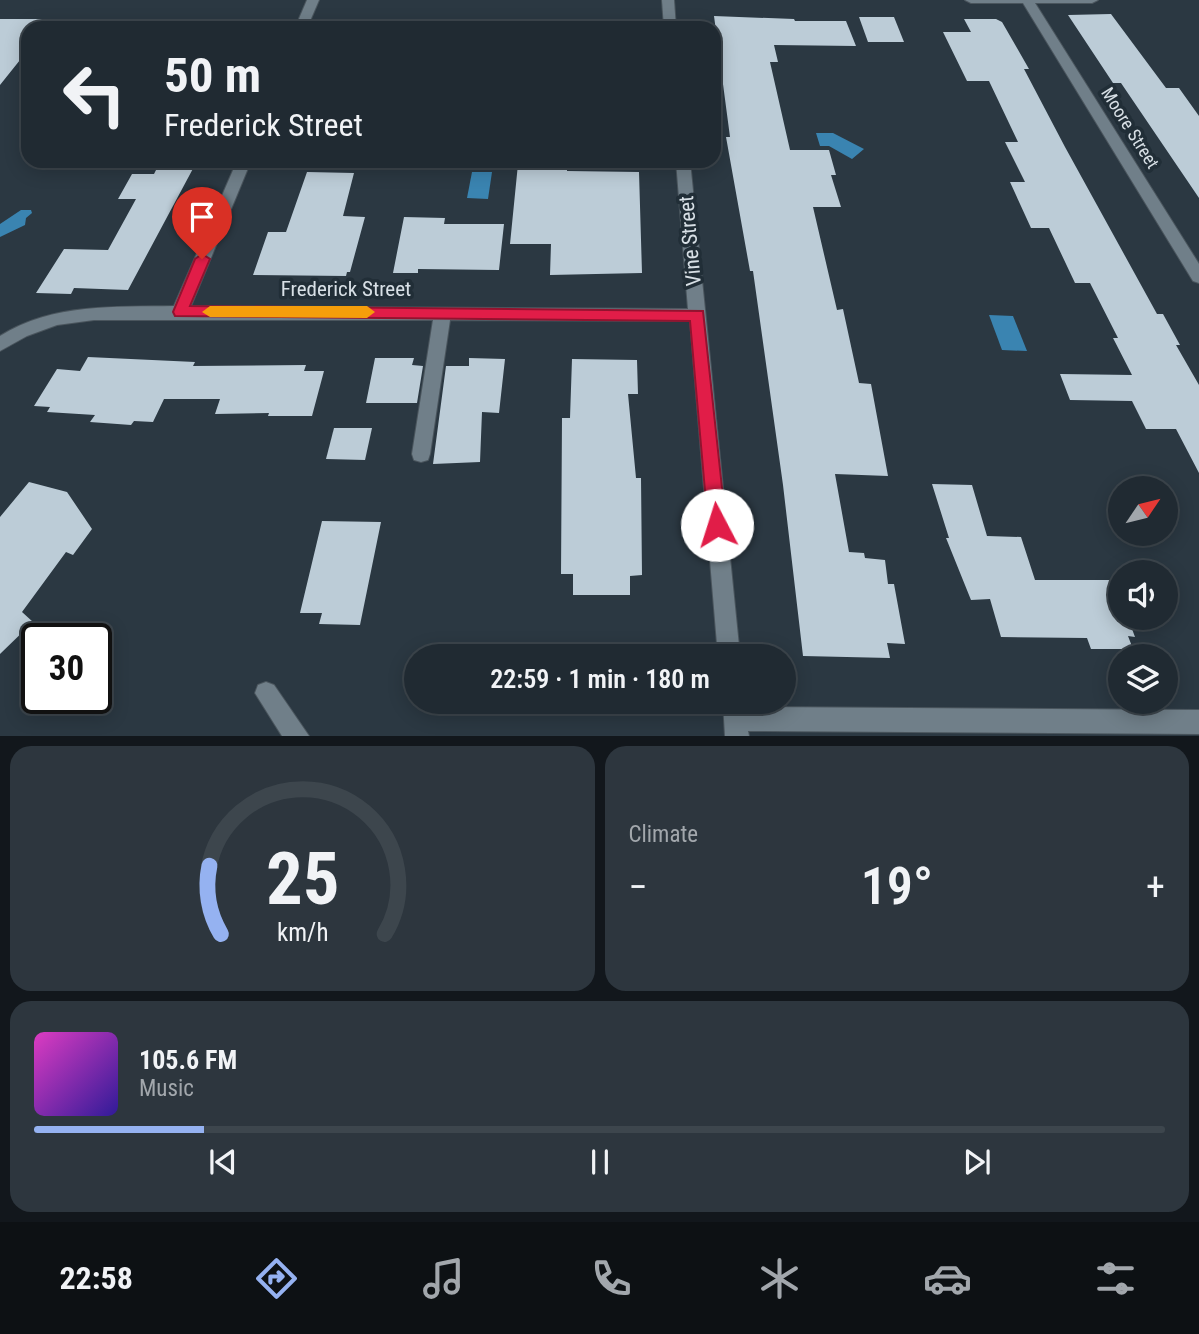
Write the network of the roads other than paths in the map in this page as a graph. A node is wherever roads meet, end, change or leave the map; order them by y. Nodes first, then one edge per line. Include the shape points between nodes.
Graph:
1 (313, 0) edge
2 (668, 0) edge
3 (971, 0) edge
4 (1027, 0) edge
5 (1092, 0) edge
6 (304, 21) edge
7 (670, 21) edge
8 (241, 168) edge
9 (684, 168) edge
10 (1199, 277) edge
11 (180, 312) junction
12 (443, 312) junction
13 (697, 315) junction
14 (0, 344) edge
15 (421, 454) dead end
16 (728, 644) edge
17 (265, 693) dead end
18 (735, 719) edge
19 (1185, 726) edge
20 (297, 736) edge

1 - 6 street
2 - 7 street
3 - 4 street
4 - 5 street
4 - 10 street, Moore Street
8 - 11 street
9 - 13 street, Vine Street
11 - 12 street, Frederick Street
11 - 14 street, Frederick Street via 56,319
12 - 13 street, Frederick Street
12 - 15 street
13 - 16 street, Vine Street
17 - 20 street
18 - 19 street

